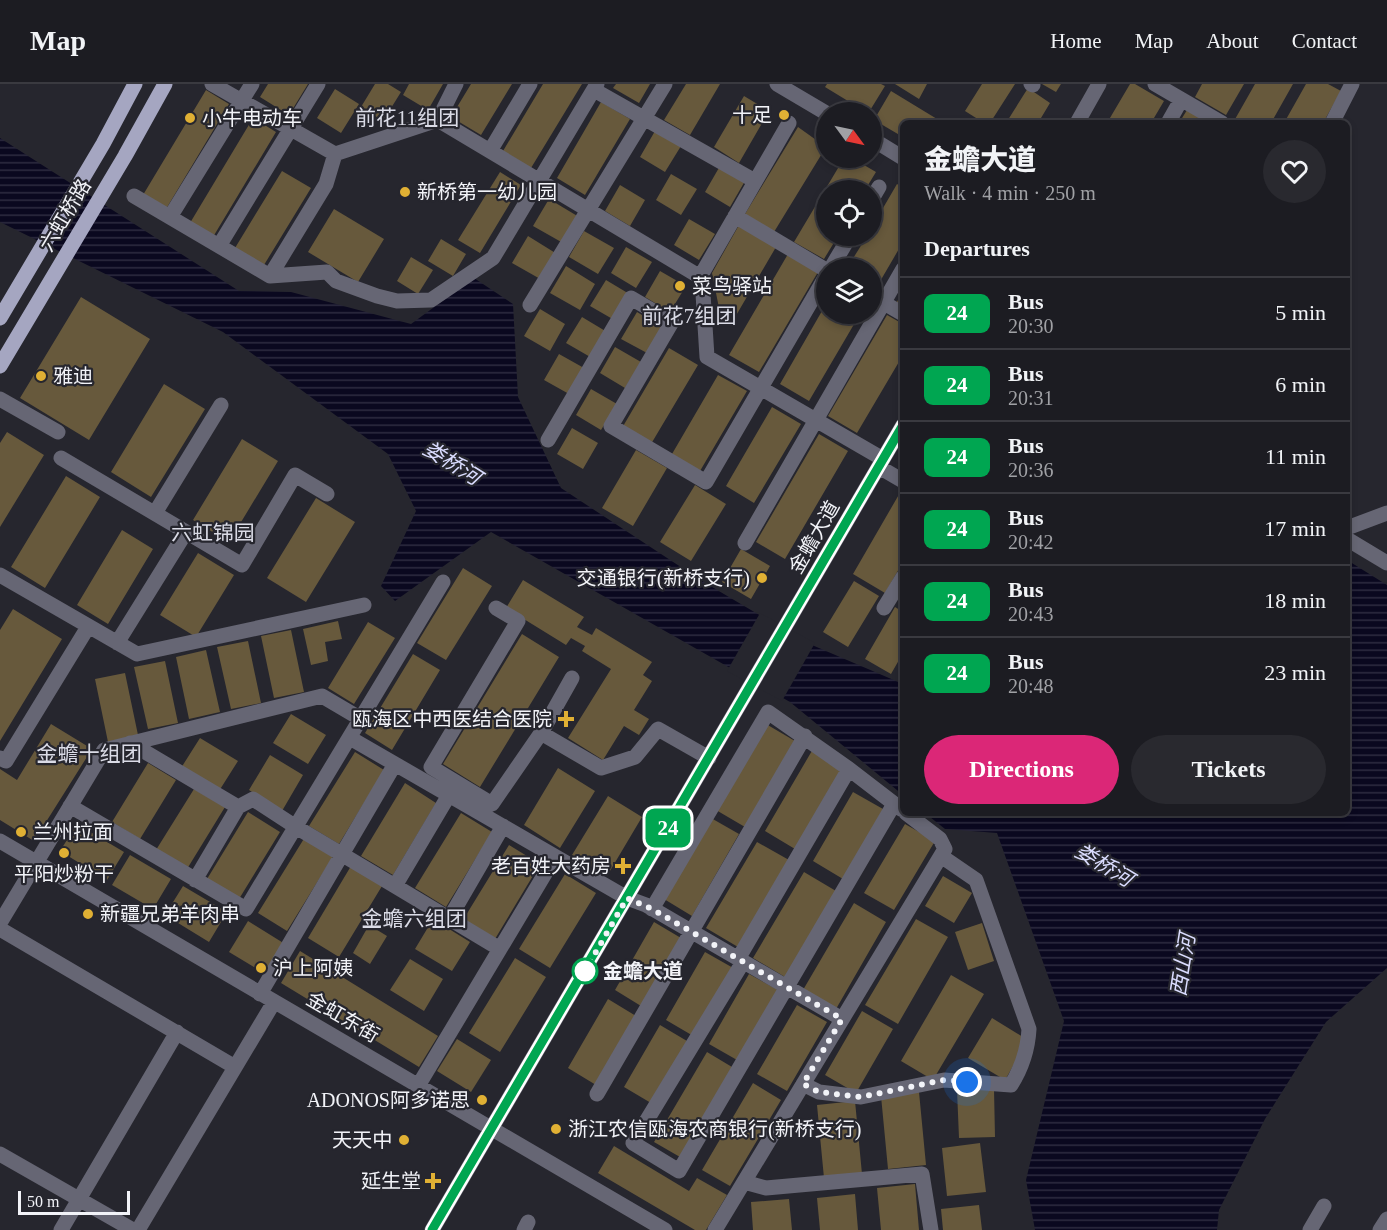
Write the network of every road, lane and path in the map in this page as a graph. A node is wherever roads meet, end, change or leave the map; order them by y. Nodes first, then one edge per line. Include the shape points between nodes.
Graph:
1 (135, 84) edge
2 (165, 84) edge
3 (212, 84) edge
4 (252, 84) edge
5 (318, 84) edge
6 (456, 84) edge
7 (530, 84) edge
8 (666, 84) edge
9 (777, 84) edge
10 (1099, 84) edge
11 (1155, 84) edge
12 (1352, 84) edge
13 (595, 87) edge
14 (1181, 100) junction
15 (242, 101) junction
16 (816, 107) edge
17 (644, 118) junction
18 (438, 120) junction
19 (1079, 120) edge
20 (1170, 120) edge
21 (1217, 120) edge
22 (1334, 120) edge
23 (789, 123) dead end
24 (291, 129) junction
25 (882, 145) edge
26 (490, 151) junction
27 (335, 154) junction
28 (900, 156) edge
29 (538, 180) junction
30 (754, 181) junction
31 (134, 196) dead end
32 (588, 210) junction
33 (735, 216) junction
34 (170, 217) junction
35 (219, 246) junction
36 (816, 264) edge
37 (900, 272) edge
38 (270, 276) junction
39 (700, 277) junction
40 (816, 293) edge
41 (882, 293) edge
42 (882, 302) edge
43 (530, 305) dead end
44 (900, 312) edge
45 (0, 318) edge
46 (864, 324) edge
47 (0, 366) edge
48 (761, 388) junction
49 (0, 399) edge
50 (221, 405) dead end
51 (815, 420) junction
52 (900, 430) edge
53 (58, 432) dead end
54 (548, 440) dead end
55 (61, 458) dead end
56 (881, 463) junction
57 (900, 479) edge
58 (327, 494) dead end
59 (154, 513) junction
60 (1387, 513) edge
61 (1350, 527) edge
62 (186, 532) junction
63 (1350, 541) edge
64 (745, 543) dead end
65 (1387, 563) edge
66 (3, 582) edge
67 (443, 582) dead end
68 (900, 582) edge
69 (364, 605) dead end
70 (496, 608) dead end
71 (884, 608) dead end
72 (88, 627) junction
73 (117, 643) junction
74 (572, 678) dead end
75 (361, 719) junction
76 (541, 733) junction
77 (804, 736) junction
78 (350, 738) junction
79 (130, 743) junction
80 (0, 758) edge
81 (709, 758) junction
82 (395, 764) junction
83 (849, 769) junction
84 (449, 795) junction
85 (69, 807) junction
86 (238, 807) junction
87 (900, 808) edge
88 (900, 811) edge
89 (910, 816) edge
90 (503, 826) junction
91 (296, 827) junction
92 (0, 841) edge
93 (342, 855) junction
94 (941, 856) junction
95 (555, 857) junction
96 (36, 862) junction
97 (195, 880) junction
98 (395, 886) junction
99 (627, 898) junction
100 (652, 909) junction
101 (449, 919) junction
102 (0, 923) edge
103 (0, 929) edge
104 (691, 931) junction
105 (500, 949) junction
106 (740, 960) junction
107 (787, 987) junction
108 (260, 993) junction
109 (274, 1002) junction
110 (842, 1019) junction
111 (177, 1032) junction
112 (235, 1067) junction
113 (803, 1084) junction
114 (418, 1086) junction
115 (597, 1094) dead end
116 (492, 1129) junction
117 (0, 1154) edge
118 (744, 1182) junction
119 (79, 1199) junction
120 (1324, 1206) dead end
121 (1387, 1219) edge
122 (60, 1230) edge
123 (133, 1230) edge
124 (138, 1230) edge
125 (432, 1230) edge
126 (664, 1230) edge
127 (715, 1230) edge
128 (931, 1230) edge
129 (1310, 1230) edge
130 (1380, 1230) edge

1 - 45 main road, 六虹桥路
2 - 47 main road, 六虹桥路
3 - 15 street
4 - 15 street
5 - 24 street
6 - 18 street
7 - 26 street
8 - 17 street
9 - 16 street
10 - 19 street
11 - 14 street
12 - 22 street
13 - 17 street
13 - 29 street
14 - 20 street
14 - 21 street
15 - 24 street
15 - 34 street
17 - 30 street
17 - 32 street
18 - 26 street
18 - 27 street
23 - 30 street
24 - 27 street
24 - 35 street
25 - 28 street
26 - 29 street
27 - 38 street via 326,184
29 - 32 street
29 - 38 street via 493,258 430,300 397,301 377,296 336,281 327,272
30 - 33 street
31 - 34 street
32 - 39 street
32 - 43 street
33 - 36 street
33 - 39 street
34 - 35 street
35 - 38 street
37 - 41 street
39 - 48 street via 707,357
40 - 48 street
42 - 44 street
46 - 51 street
48 - 51 street
48 - 54 street via 706,482 611,426 672,322 631,298
49 - 53 street
50 - 59 street
51 - 56 street
51 - 64 street
52 - 56 street, 金蟾大道
55 - 59 street
56 - 57 street
56 - 81 street, 金蟾大道
58 - 62 street via 295,475 242,565
59 - 62 street
60 - 61 street
62 - 73 street
63 - 65 street
66 - 72 street
67 - 75 street
68 - 71 street
69 - 73 street via 137,654
70 - 76 street via 518,621 431,767 492,804
72 - 73 street
72 - 80 street via 6,761
74 - 76 street
75 - 78 street
75 - 79 street via 322,696
76 - 81 street via 601,768 635,758 658,729
77 - 83 street
77 - 100 street via 768,712
77 - 104 street
78 - 82 street
78 - 91 street
79 - 85 street via 104,750
79 - 86 street
81 - 99 street, 金蟾大道
82 - 84 street
82 - 93 street
83 - 87 street
83 - 106 street
84 - 90 street
84 - 98 street
85 - 96 street
85 - 97 street
86 - 91 street via 254,799
86 - 97 street
88 - 107 street
89 - 94 street via 940,839 945,849
90 - 95 street
90 - 101 street
91 - 93 street
91 - 97 street via 246,909
92 - 96 street, 金虹东街
93 - 98 street
93 - 108 street
94 - 110 street
94 - 113 street via 976,880 1029,1029 1016,1077 1011,1085 944,1080 861,1097 819,1092
95 - 99 street
95 - 105 street
96 - 102 street
96 - 108 street, 金虹东街
98 - 101 street
99 - 100 street
99 - 116 street, 金蟾大道
100 - 104 street
101 - 105 street
103 - 111 street
104 - 106 street
104 - 115 street
105 - 114 street
106 - 107 street
106 - 107 street via 633,1143 679,1171
107 - 110 street
108 - 109 street, 金虹东街
109 - 112 street
109 - 114 street, 金虹东街
110 - 113 street
111 - 112 street
111 - 119 street
112 - 124 street
113 - 118 street
114 - 116 street, 金虹东街
116 - 125 street, 金蟾大道
116 - 126 street, 金虹东街
117 - 119 street
118 - 127 street
118 - 128 street via 766,1188 922,1174
119 - 122 street
119 - 123 street
120 - 129 street
121 - 130 street

